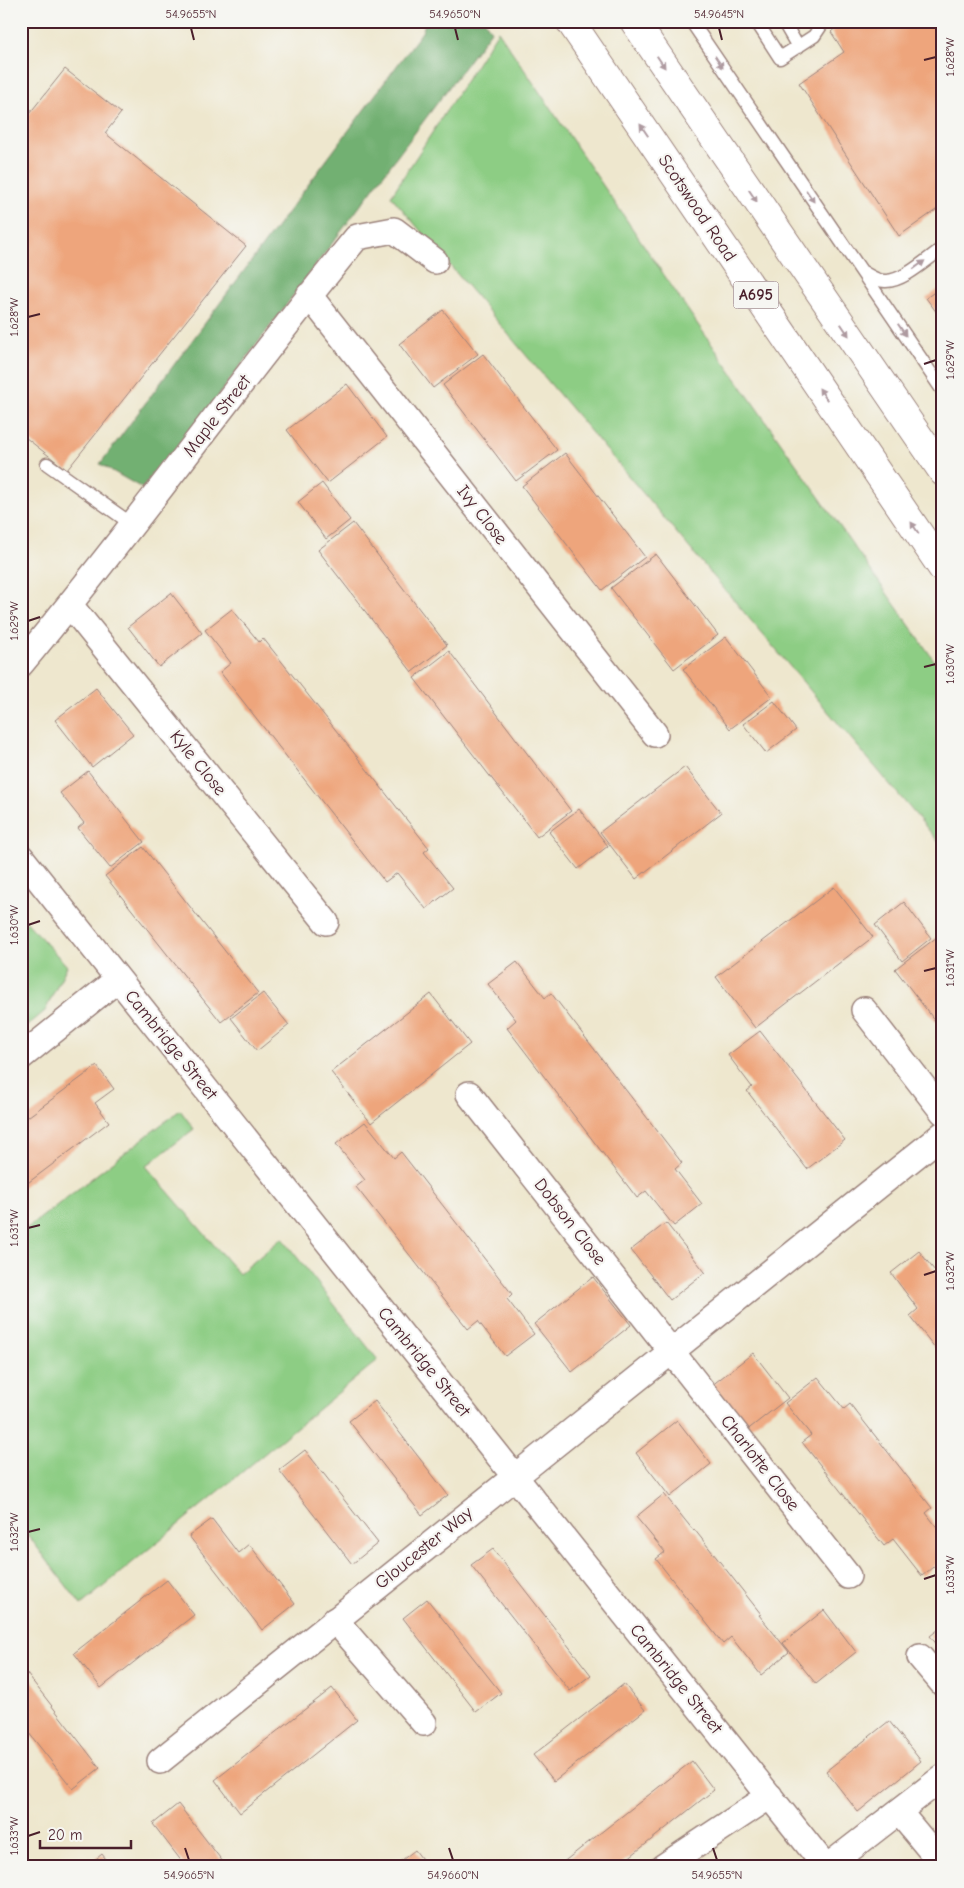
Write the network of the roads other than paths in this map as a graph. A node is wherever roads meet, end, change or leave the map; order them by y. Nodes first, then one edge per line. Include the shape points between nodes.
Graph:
1 (570, 21) edge
2 (634, 21) edge
3 (691, 21) edge
4 (756, 21) edge
5 (783, 21) edge
6 (824, 21) edge
7 (798, 46) junction
8 (943, 248) edge
9 (435, 261) dead end
10 (861, 270) junction
11 (309, 295) junction
12 (943, 391) edge
13 (47, 464) dead end
14 (941, 468) edge
15 (132, 525) junction
16 (943, 569) edge
17 (70, 605) junction
18 (21, 664) edge
19 (655, 734) dead end
20 (21, 857) edge
21 (326, 922) dead end
22 (118, 979) junction
23 (864, 1010) dead end
24 (21, 1057) edge
25 (469, 1094) dead end
26 (943, 1112) edge
27 (943, 1134) edge
28 (671, 1351) junction
29 (514, 1476) junction
30 (848, 1576) dead end
31 (335, 1620) junction
32 (920, 1657) dead end
33 (943, 1684) edge
34 (424, 1723) dead end
35 (160, 1760) dead end
36 (943, 1777) edge
37 (770, 1796) junction
38 (900, 1812) junction
39 (943, 1865) edge
40 (663, 1867) edge
41 (827, 1867) edge

16 -> 1 main road, Scotswood Road / A695
2 -> 14 main road
3 -> 10 lane
4 - 7 lane via 780,58
5 - 7 lane
6 - 7 lane via 814,36
10 -> 8 lane via 876,279 892,281
9 - 11 street, Maple Street via 394,230 357,237
10 -> 12 lane
11 - 15 street, Maple Street
11 - 19 street, Ivy Close
13 - 15 lane
15 - 17 street, Maple Street
17 - 18 street, Maple Street
17 - 21 street, Kyle Close
20 - 22 street, Cambridge Street
22 - 24 street
22 - 29 street, Cambridge Street
23 - 26 street
25 - 28 street, Dobson Close
27 - 28 street, Gloucester Way
28 - 29 street, Gloucester Way
28 - 30 street, Charlotte Close
29 - 31 street, Gloucester Way
29 - 37 street, Cambridge Street
31 - 34 street
31 - 35 street, Gloucester Way
32 - 33 street
36 - 38 street
37 - 40 street
37 - 41 street, Cambridge Street
38 - 39 street
38 - 41 street

